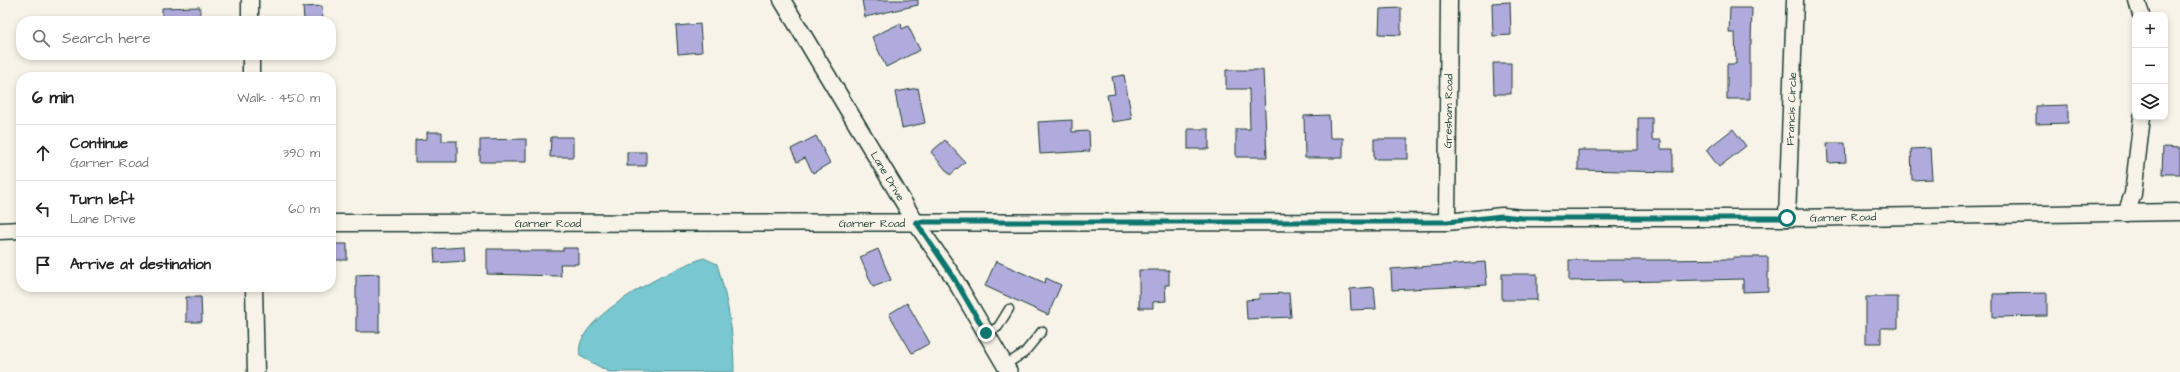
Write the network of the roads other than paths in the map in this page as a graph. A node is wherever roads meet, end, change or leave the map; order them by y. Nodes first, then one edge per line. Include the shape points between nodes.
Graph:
1 (250, 0) edge
2 (782, 0) edge
3 (1449, 0) edge
4 (1795, 0) edge
5 (2137, 0) edge
6 (2140, 12) edge
7 (250, 16) edge
8 (251, 60) edge
9 (251, 72) edge
10 (2142, 120) edge
11 (2180, 212) edge
12 (2126, 213) junction
13 (1787, 218) junction
14 (916, 222) junction
15 (1447, 222) junction
16 (336, 223) edge
17 (16, 230) edge
18 (0, 231) edge
19 (254, 292) edge
20 (1009, 309) dead end
21 (1042, 331) dead end
22 (986, 333) junction
23 (1007, 368) edge
24 (256, 372) edge

1 - 7 street
2 - 14 street, Lane Drive
3 - 15 street, Gresham Road
4 - 13 street, Francis Circle
5 - 6 street
8 - 9 street
10 - 12 street via 2133,194
11 - 12 street, Garner Road
12 - 13 street, Garner Road
13 - 15 street, Garner Road via 1502,216
14 - 15 street, Garner Road
14 - 16 street, Garner Road
14 - 22 street, Lane Drive via 952,275
17 - 18 street
19 - 24 street
20 - 22 lane via 998,327
21 - 23 lane via 1024,353
22 - 23 street, Lane Drive

